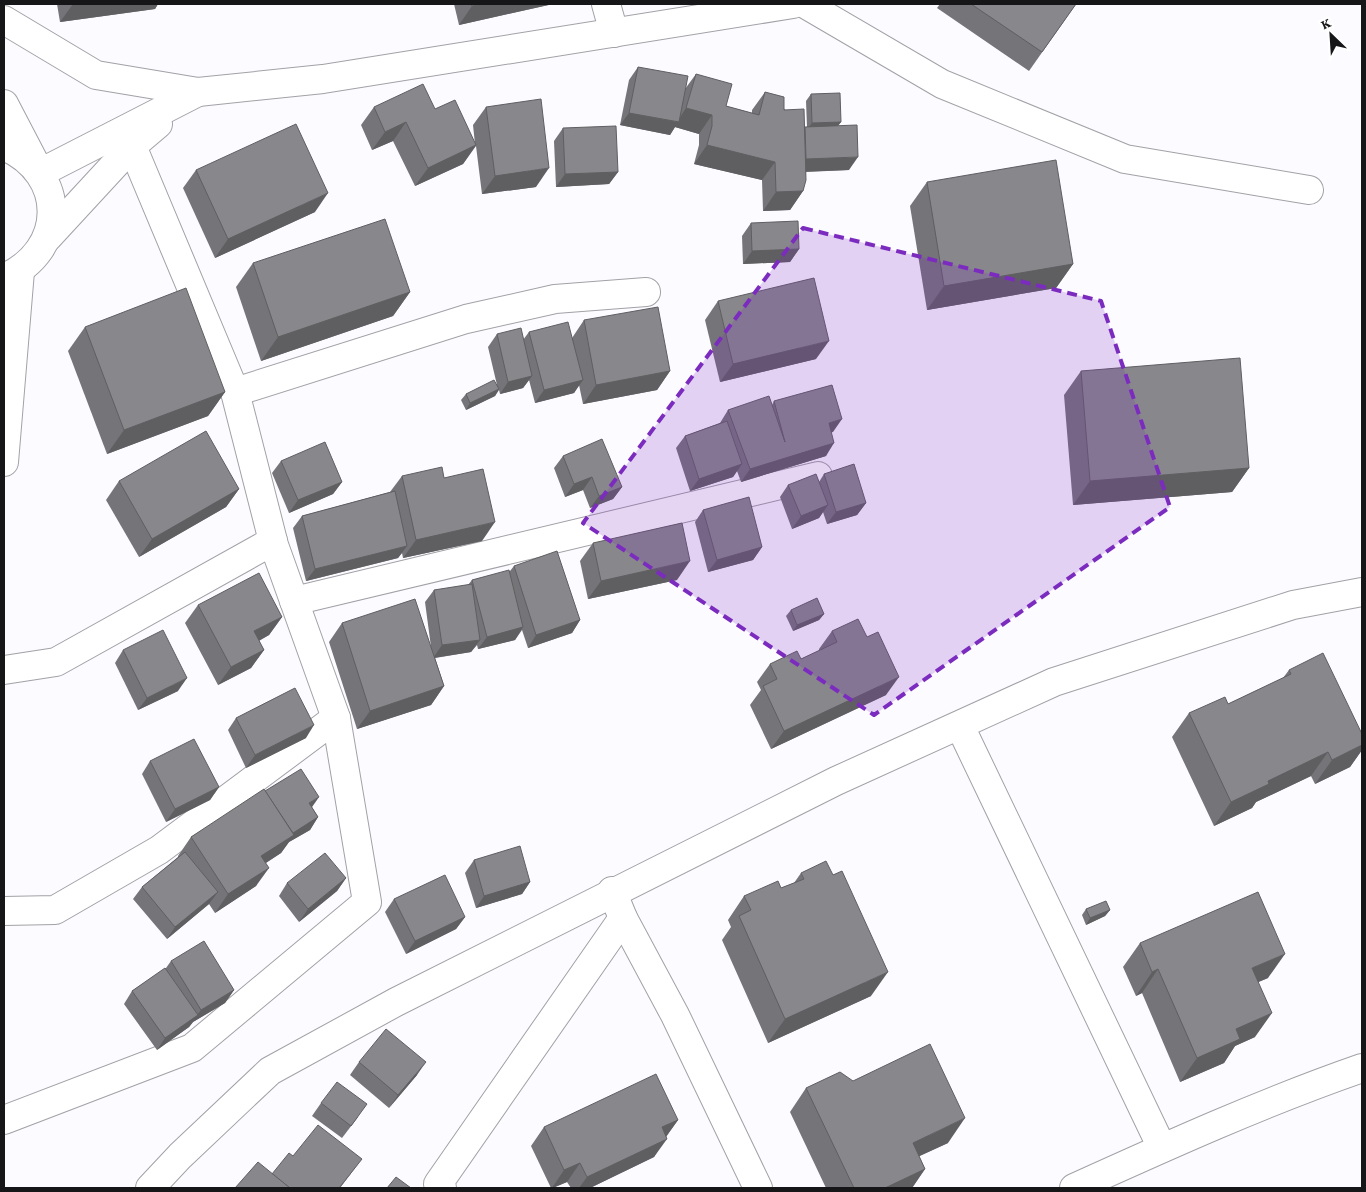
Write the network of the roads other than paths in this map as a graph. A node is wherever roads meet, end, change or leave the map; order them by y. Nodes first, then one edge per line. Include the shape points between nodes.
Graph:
1 (606, 4) edge
2 (793, 4) edge
3 (805, 4) edge
4 (4, 20) edge
5 (614, 33) junction
6 (198, 92) junction
7 (4, 104) edge
8 (4, 146) edge
9 (132, 146) junction
10 (40, 173) junction
11 (1308, 190) dead end
12 (48, 237) junction
13 (12, 275) edge
14 (646, 292) dead end
15 (235, 392) junction
16 (4, 462) edge
17 (818, 476) edge
18 (273, 541) junction
19 (1362, 592) edge
20 (294, 601) junction
21 (4, 670) edge
22 (336, 718) junction
23 (960, 726) junction
24 (612, 891) junction
25 (4, 911) edge
26 (623, 918) junction
27 (1362, 1068) edge
28 (4, 1120) edge
29 (1162, 1148) junction
30 (150, 1188) edge
31 (442, 1188) edge
32 (758, 1188) edge
33 (1074, 1188) edge

1 - 5 street
2 - 5 street
3 - 11 street via 942,84 1125,159
4 - 6 street via 96,76
5 - 6 street via 323,79
6 - 9 street
6 - 10 street
7 - 10 street
8 - 10 street via 24,157
9 - 12 street
9 - 15 street
10 - 12 street via 49,193 52,215
12 - 13 street via 36,256
13 - 16 street
14 - 15 street via 555,299 466,319
15 - 18 street
17 - 20 street
18 - 20 street
18 - 21 street via 56,662
19 - 23 street via 1294,605 1054,682
20 - 22 street
22 - 25 street via 160,850 55,910
22 - 28 street via 366,902 192,1048
23 - 24 street via 836,781
23 - 29 street
24 - 26 street
24 - 30 street via 270,1071
26 - 31 street via 438,1184
26 - 32 street
27 - 29 street
29 - 33 street

